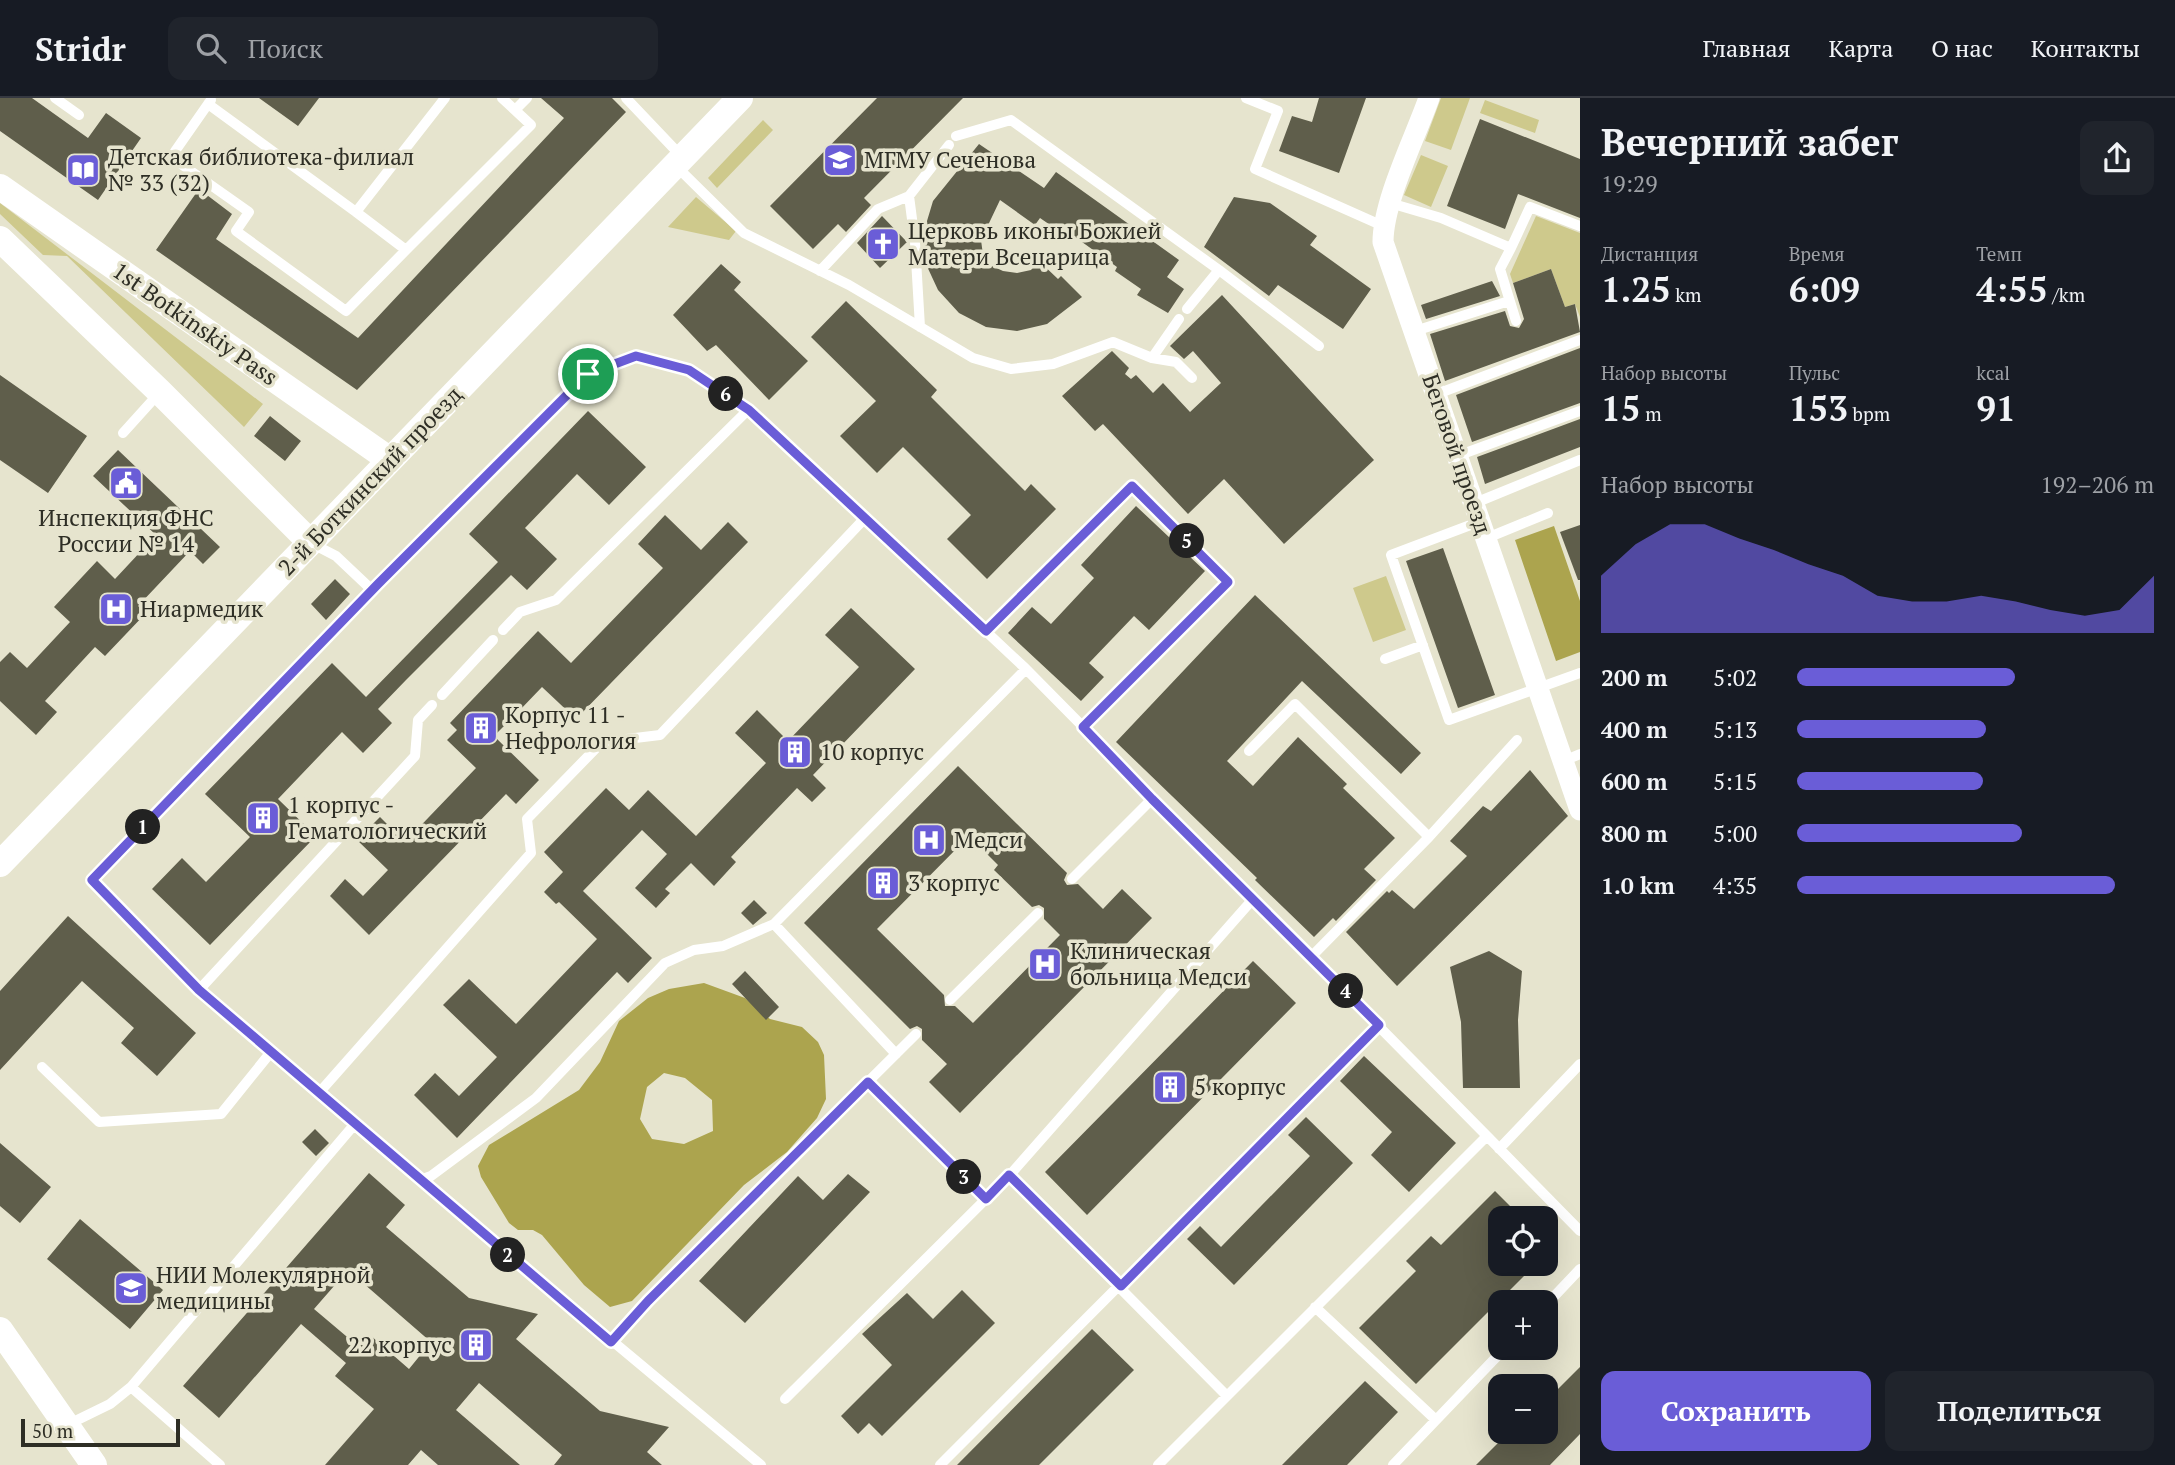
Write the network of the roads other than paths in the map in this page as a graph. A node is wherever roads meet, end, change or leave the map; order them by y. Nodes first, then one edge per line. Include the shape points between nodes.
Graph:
1 (55, 98) edge
2 (445, 98) edge
3 (502, 98) edge
4 (527, 98) edge
5 (626, 98) edge
6 (740, 98) edge
7 (1246, 98) edge
8 (1429, 98) edge
9 (210, 101) edge
10 (515, 110) junction
11 (79, 115) dead end
12 (679, 161) junction
13 (0, 187) edge
14 (909, 196) junction
15 (1390, 203) junction
16 (356, 212) junction
17 (1580, 226) edge
18 (1383, 234) junction
19 (0, 239) edge
20 (1511, 248) junction
21 (406, 250) junction
22 (1219, 270) junction
23 (820, 271) junction
24 (1509, 301) junction
25 (1188, 309) dead end
26 (1180, 319) dead end
27 (1516, 321) dead end
28 (920, 327) junction
29 (1415, 331) junction
30 (1580, 340) edge
31 (1319, 346) dead end
32 (1152, 358) junction
33 (1192, 378) dead end
34 (160, 392) junction
35 (1437, 394) junction
36 (749, 410) junction
37 (1580, 411) edge
38 (123, 433) dead end
39 (1457, 456) junction
40 (390, 460) junction
41 (1580, 460) edge
42 (1548, 513) dead end
43 (866, 517) junction
44 (1481, 520) junction
45 (309, 541) junction
46 (372, 590) junction
47 (503, 630) dead end
48 (986, 631) junction
49 (493, 640) dead end
50 (1423, 645) junction
51 (1385, 659) dead end
52 (1026, 669) junction
53 (1580, 673) edge
54 (1536, 690) junction
55 (442, 695) dead end
56 (432, 705) dead end
57 (1083, 727) junction
58 (1517, 740) dead end
59 (1249, 751) dead end
60 (1571, 758) edge
61 (1152, 799) junction
62 (1579, 804) edge
63 (1429, 837) junction
64 (0, 864) edge
65 (1072, 878) dead end
66 (1253, 899) junction
67 (1038, 913) dead end
68 (774, 923) junction
69 (1311, 957) junction
70 (199, 990) junction
71 (950, 1000) dead end
72 (1379, 1025) junction
73 (916, 1034) dead end
74 (271, 1052) junction
75 (895, 1054) junction
76 (1580, 1064) edge
77 (42, 1067) dead end
78 (868, 1082) junction
79 (318, 1094) junction
80 (354, 1125) junction
81 (1487, 1136) junction
82 (1499, 1149) junction
83 (1009, 1175) junction
84 (420, 1181) junction
85 (986, 1199) junction
86 (1580, 1231) edge
87 (1580, 1269) edge
88 (1121, 1286) junction
89 (1558, 1292) edge
90 (1315, 1307) junction
91 (0, 1330) edge
92 (611, 1342) junction
93 (1494, 1360) edge
94 (131, 1387) junction
95 (1226, 1395) junction
96 (785, 1399) dead end
97 (1437, 1420) junction
98 (67, 1425) junction
99 (94, 1465) edge
100 (220, 1465) edge
101 (761, 1465) edge
102 (940, 1465) edge
103 (1158, 1465) edge
104 (1393, 1465) edge

1 - 11 lane
2 - 16 lane
3 - 10 lane
4 - 10 lane
5 - 12 lane
6 - 12 street, 2-й Боткинский проезд
7 - 18 lane via 1278,111 1255,170
8 - 15 street
9 - 16 lane
9 - 21 lane via 171,157 249,212 236,231 346,311
10 - 21 lane via 531,125
12 - 23 lane via 744,233
12 - 40 street, 2-й Боткинский проезд
13 - 40 street, 1st Botkinskiy Pass
14 - 22 lane via 952,141 1011,120
14 - 23 lane via 878,209
14 - 28 lane
15 - 18 street
15 - 20 lane via 1441,218
16 - 21 lane
17 - 20 lane via 1530,207
18 - 29 street, Беговой проезд
19 - 34 street
20 - 24 lane via 1500,269
22 - 25 lane
22 - 31 lane
23 - 28 lane
24 - 27 lane
24 - 29 lane
26 - 32 lane
28 - 32 lane via 973,358 1011,369 1053,364 1113,342
29 - 35 street, Беговой проезд
30 - 35 lane
32 - 33 lane via 1176,362
34 - 38 lane
34 - 45 street
35 - 39 street, Беговой проезд
36 - 43 lane
36 - 46 lane via 689,370 636,356 588,374
36 - 47 lane via 556,600 520,612
37 - 39 lane
39 - 44 street, Беговой проезд
40 - 45 street, 2-й Боткинский проезд
41 - 44 lane
42 - 44 lane
43 - 48 lane
43 - 79 lane via 660,735 602,742 527,819 531,853
44 - 50 lane via 1391,555
44 - 54 street, Беговой проезд
45 - 46 lane via 336,556
45 - 64 street, 2-й Боткинский проезд
46 - 70 lane via 92,880
48 - 52 lane
48 - 57 lane via 1132,486 1228,582
49 - 55 lane
50 - 51 lane
50 - 54 lane via 1449,720
52 - 57 lane
52 - 68 lane
53 - 54 lane
54 - 60 street, Беговой проезд
56 - 70 lane via 418,720 415,756
57 - 61 lane
58 - 63 lane
59 - 63 lane via 1295,704
60 - 62 street, Беговой проезд
61 - 65 lane
61 - 66 lane
63 - 69 lane
66 - 69 lane
66 - 83 lane
67 - 71 lane
68 - 75 lane
68 - 84 lane via 723,946 694,950 665,962 536,1098
69 - 72 lane
70 - 74 lane
72 - 81 lane
72 - 88 lane
73 - 75 lane
74 - 77 lane via 221,1114 167,1118 99,1122
74 - 79 lane
75 - 78 lane
76 - 82 lane
78 - 85 lane
78 - 92 lane
79 - 80 lane
80 - 84 lane
80 - 94 lane
81 - 82 lane
81 - 90 lane
82 - 86 lane
83 - 85 lane
83 - 88 lane
84 - 92 lane
85 - 96 lane
87 - 89 lane
88 - 95 lane
88 - 102 lane
90 - 95 lane
90 - 97 lane
91 - 98 street
92 - 101 lane
93 - 97 lane
94 - 98 lane via 110,1404
94 - 100 lane
95 - 103 lane
97 - 104 lane
98 - 99 street

